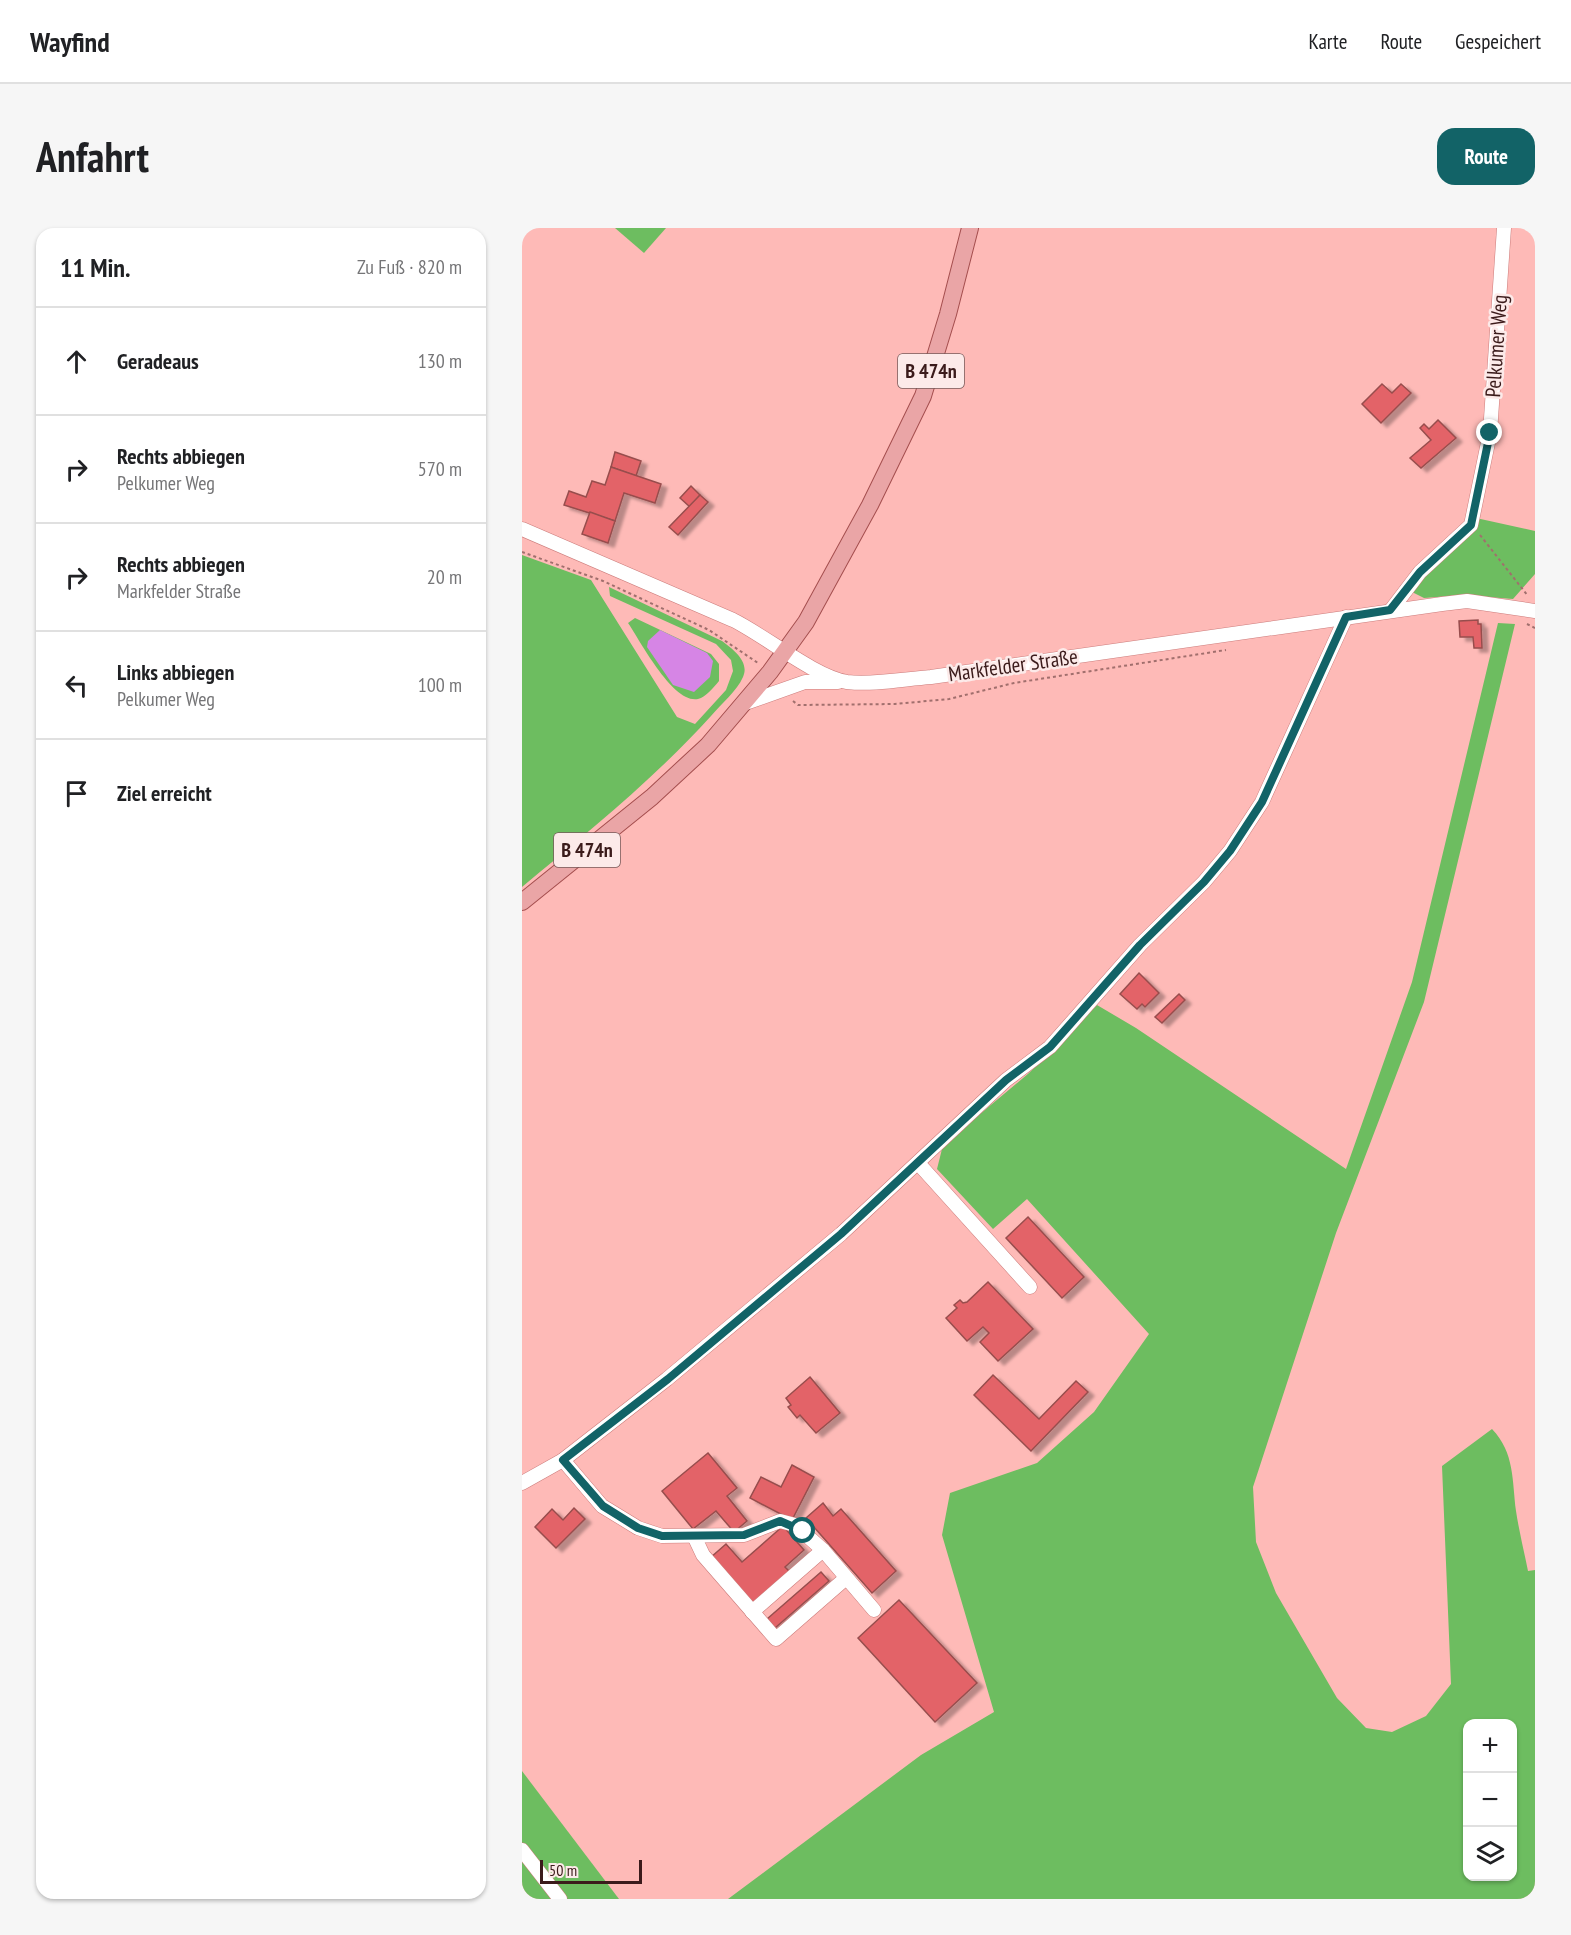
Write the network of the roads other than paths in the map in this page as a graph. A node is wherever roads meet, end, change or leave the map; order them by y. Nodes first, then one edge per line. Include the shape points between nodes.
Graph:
1 (970, 228) edge
2 (1504, 228) edge
3 (522, 530) edge
4 (1390, 610) junction
5 (1531, 610) edge
6 (1346, 617) junction
7 (786, 651) junction
8 (846, 682) junction
9 (742, 704) junction
10 (522, 902) edge
11 (918, 1163) junction
12 (1030, 1287) dead end
13 (563, 1460) junction
14 (522, 1483) edge
15 (694, 1536) junction
16 (823, 1550) junction
17 (846, 1578) junction
18 (874, 1610) dead end
19 (752, 1612) junction
20 (522, 1850) edge
21 (560, 1899) edge

1 - 7 main road, B 474n via 922,396 870,506
2 - 4 street, Pelkumer Weg via 1490,433 1471,525 1420,572
3 - 7 street, Markfelder Straße via 733,620
4 - 5 street, Markfelder Straße via 1467,602
4 - 6 street, Markfelder Straße
6 - 8 street, Markfelder Straße via 931,677
6 - 11 street via 1262,802 1230,851 1050,1047 1006,1080
7 - 8 street, Markfelder Straße
7 - 9 main road, B 474n
8 - 9 street via 805,681
9 - 10 main road, B 474n via 683,770
11 - 12 street
11 - 13 street via 823,1250
13 - 14 street
13 - 15 street via 603,1506 638,1528 662,1536
15 - 16 street via 744,1535 783,1521 799,1528
15 - 19 street via 704,1556
16 - 17 street
16 - 19 street
17 - 18 street
17 - 19 street via 776,1639
20 - 21 street

